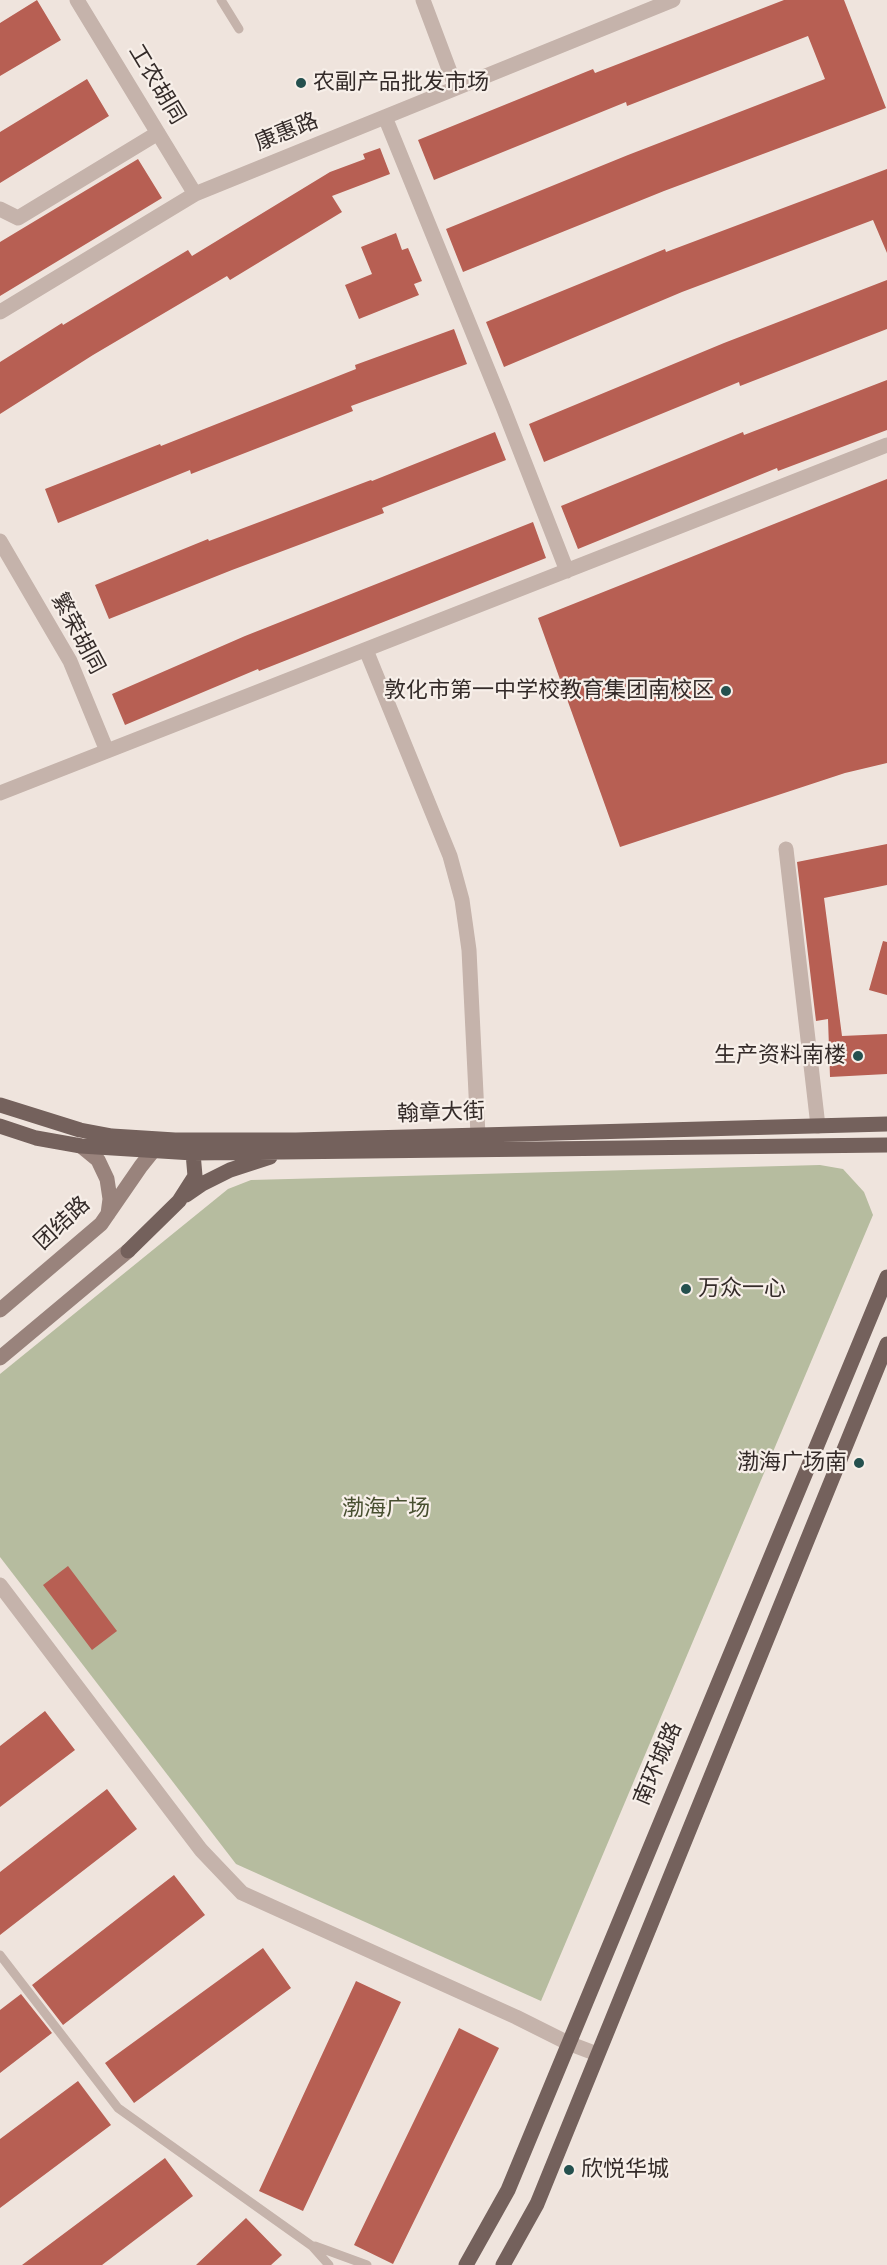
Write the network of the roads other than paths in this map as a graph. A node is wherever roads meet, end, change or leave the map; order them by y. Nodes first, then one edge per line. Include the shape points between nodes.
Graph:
1 (77, 0) edge
2 (221, 0) edge
3 (423, 0) edge
4 (673, 0) edge
5 (239, 29) dead end
6 (456, 88) junction
7 (385, 117) junction
8 (158, 133) junction
9 (195, 194) junction
10 (0, 209) edge
11 (0, 312) edge
12 (887, 446) edge
13 (0, 541) edge
14 (567, 571) junction
15 (366, 650) junction
16 (107, 751) junction
17 (0, 793) edge
18 (786, 849) dead end
19 (0, 1106) edge
20 (887, 1124) edge
21 (0, 1125) edge
22 (818, 1126) junction
23 (478, 1135) junction
24 (184, 1144) junction
25 (887, 1145) edge
26 (81, 1146) junction
27 (153, 1151) junction
28 (284, 1152) junction
29 (179, 1200) junction
30 (108, 1214) junction
31 (887, 1277) edge
32 (0, 1310) edge
33 (887, 1344) edge
34 (0, 1358) edge
35 (0, 1585) edge
36 (0, 1955) edge
37 (568, 2043) junction
38 (597, 2054) junction
39 (312, 2246) junction
40 (329, 2265) edge
41 (367, 2265) edge
42 (466, 2265) edge
43 (503, 2265) edge

1 - 8 street, 工农胡同
2 - 5 lane
3 - 6 street
4 - 6 street, 康惠路
6 - 7 street, 康惠路
7 - 9 street, 康惠路
7 - 14 street
8 - 9 street, 工农胡同
8 - 10 street via 18,218
9 - 11 street, 康惠路
12 - 14 street
13 - 16 street, 繁荣胡同 via 70,661
14 - 15 street
15 - 16 street
15 - 23 street via 450,856 462,900 469,950
16 - 17 street
18 - 22 street
19 - 24 main road, 翰章大街 via 80,1130
20 - 22 main road, 翰章大街
21 - 26 main road, 翰章大街 via 36,1138
22 - 23 main road, 翰章大街
23 - 24 main road, 翰章大街
24 - 27 main road, 团结路
24 - 27 main road, 翰章大街
24 - 28 main road, 翰章大街
24 - 29 main road via 195,1176
25 - 28 main road, 翰章大街
26 - 27 main road, 翰章大街
26 - 30 main road via 98,1160 106,1179
27 - 30 main road, 团结路
28 - 29 main road via 230,1170
29 - 34 main road via 128,1251
30 - 32 main road, 团结路
31 - 37 main road, 南环城路
33 - 38 main road
35 - 37 street via 201,1850 242,1893
36 - 39 lane via 118,2108
37 - 38 street
37 - 42 main road, 南环城路 via 508,2190
38 - 43 main road via 537,2204
39 - 40 lane
39 - 41 lane

